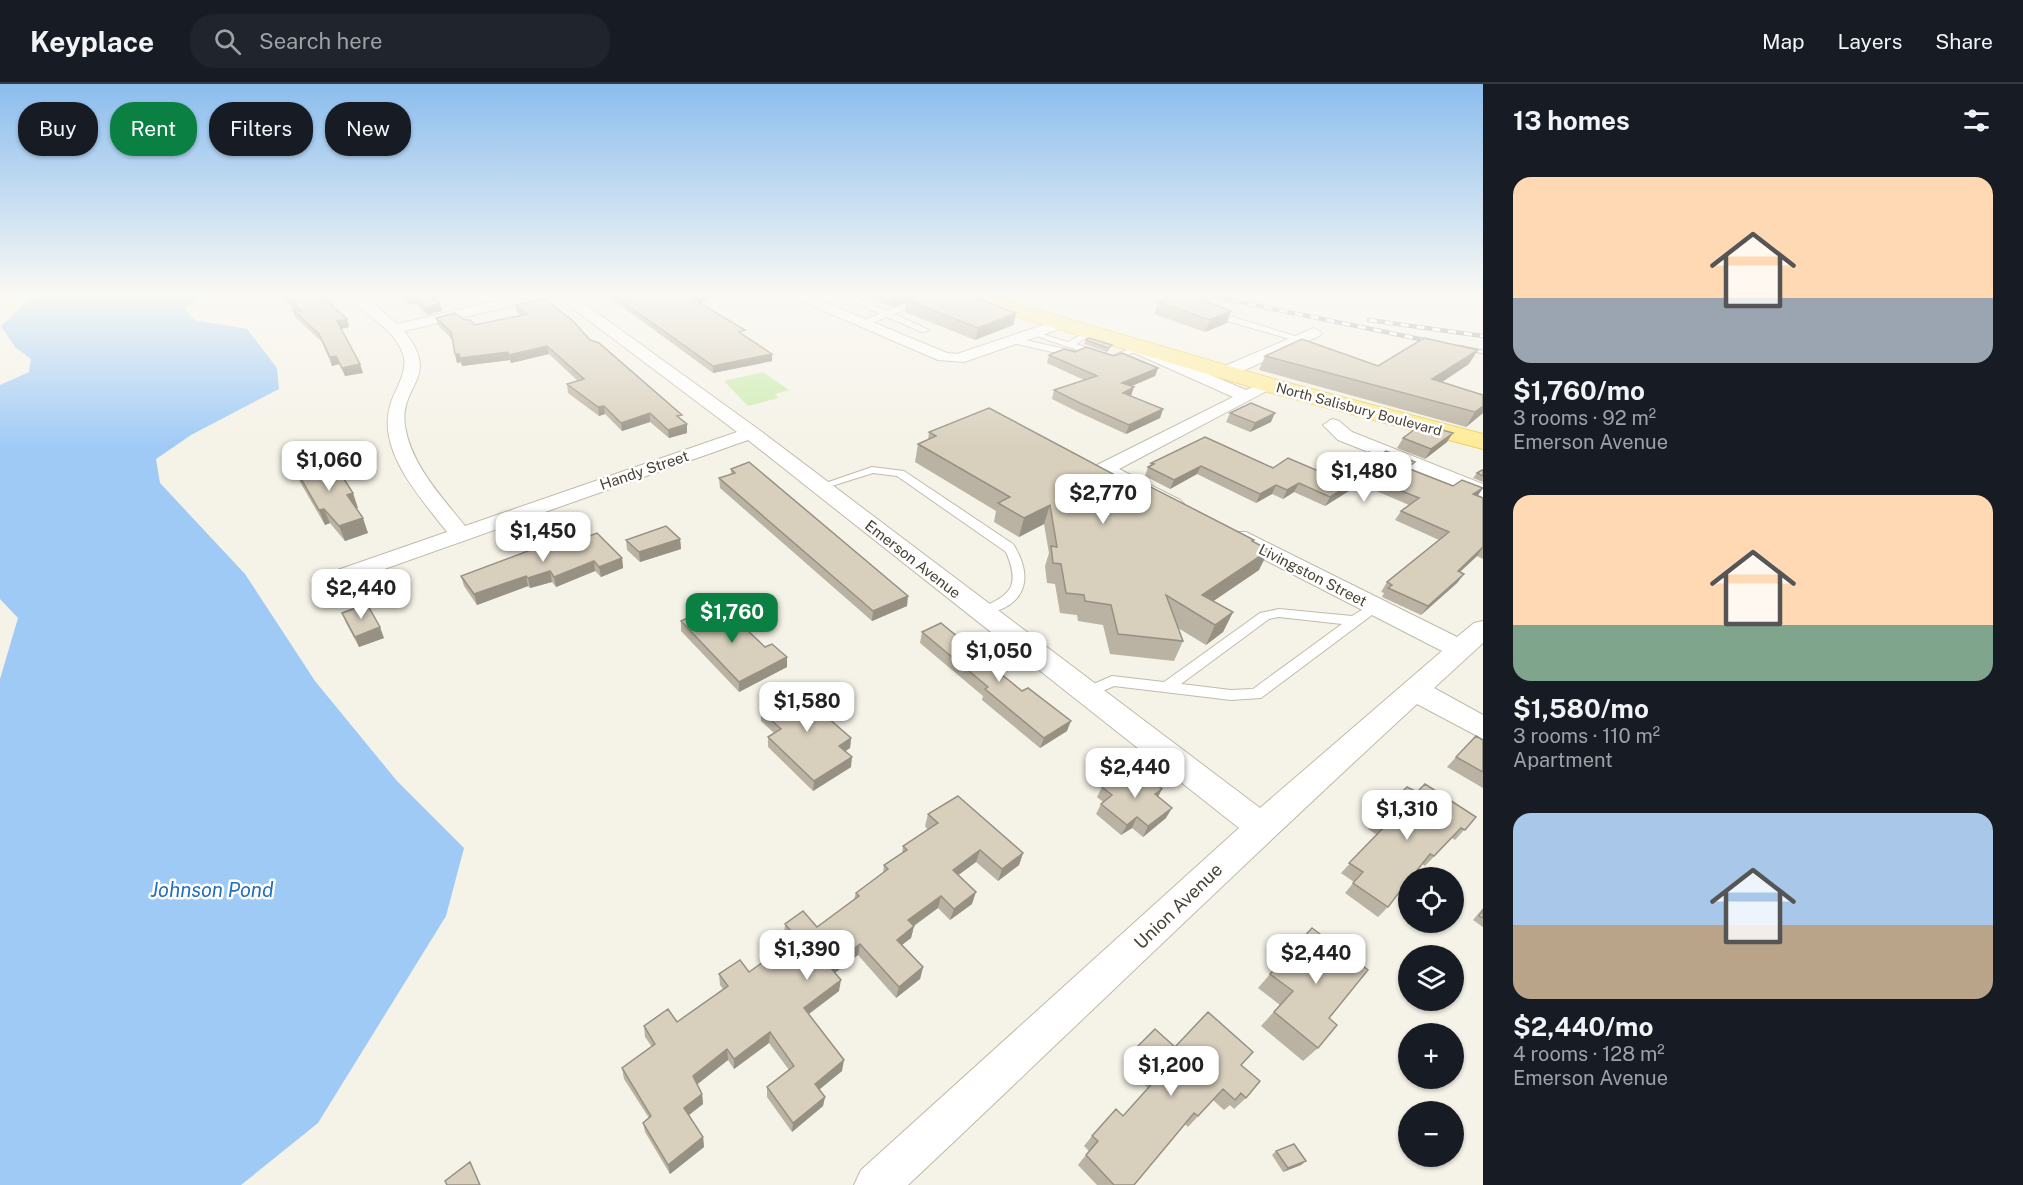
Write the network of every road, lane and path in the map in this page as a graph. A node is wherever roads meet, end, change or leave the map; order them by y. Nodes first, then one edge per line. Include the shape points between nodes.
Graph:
1 (405, 345) edge
2 (631, 345) edge
3 (912, 345) edge
4 (995, 345) edge
5 (1033, 345) edge
6 (1081, 345) edge
7 (1117, 345) edge
8 (1286, 345) edge
9 (1126, 347) junction
10 (1226, 372) junction
11 (1269, 385) junction
12 (1246, 396) junction
13 (1332, 425) dead end
14 (751, 434) junction
15 (1483, 442) edge
16 (819, 487) junction
17 (1483, 491) edge
18 (1197, 516) edge
19 (1217, 526) edge
20 (460, 534) junction
21 (334, 579) dead end
22 (1375, 606) junction
23 (982, 612) junction
24 (1355, 621) junction
25 (1472, 640) edge
26 (1167, 687) junction
27 (1414, 690) junction
28 (1087, 693) junction
29 (1483, 728) edge
30 (1261, 827) junction
31 (876, 1185) edge

1 - 20 street via 414,360 395,425 406,462
2 - 14 street, Emerson Avenue
3 - 4 street via 958,358
5 - 6 lane via 1072,355
7 - 9 main road, North Salisbury Boulevard
8 - 10 street
9 - 10 main road, North Salisbury Boulevard
9 - 12 street
10 - 11 main road, North Salisbury Boulevard
11 - 12 street
11 - 15 main road, North Salisbury Boulevard
12 - 18 street via 1104,469
13 - 17 street via 1345,436
14 - 16 street, Emerson Avenue
14 - 20 street, Handy Street
16 - 23 street, Emerson Avenue
16 - 23 lane via 872,470 900,473 1000,540 1017,562 1016,590 1005,603
19 - 22 street, Livingston Street
20 - 21 street, Handy Street
22 - 24 lane
22 - 25 street, Livingston Street
23 - 28 street, Emerson Avenue
24 - 26 lane via 1279,613 1265,616
24 - 26 lane via 1256,694 1239,696
25 - 27 street, Union Avenue
26 - 28 lane via 1112,681
27 - 29 street
27 - 30 street, Union Avenue
28 - 30 street, Emerson Avenue
30 - 31 street, Union Avenue

